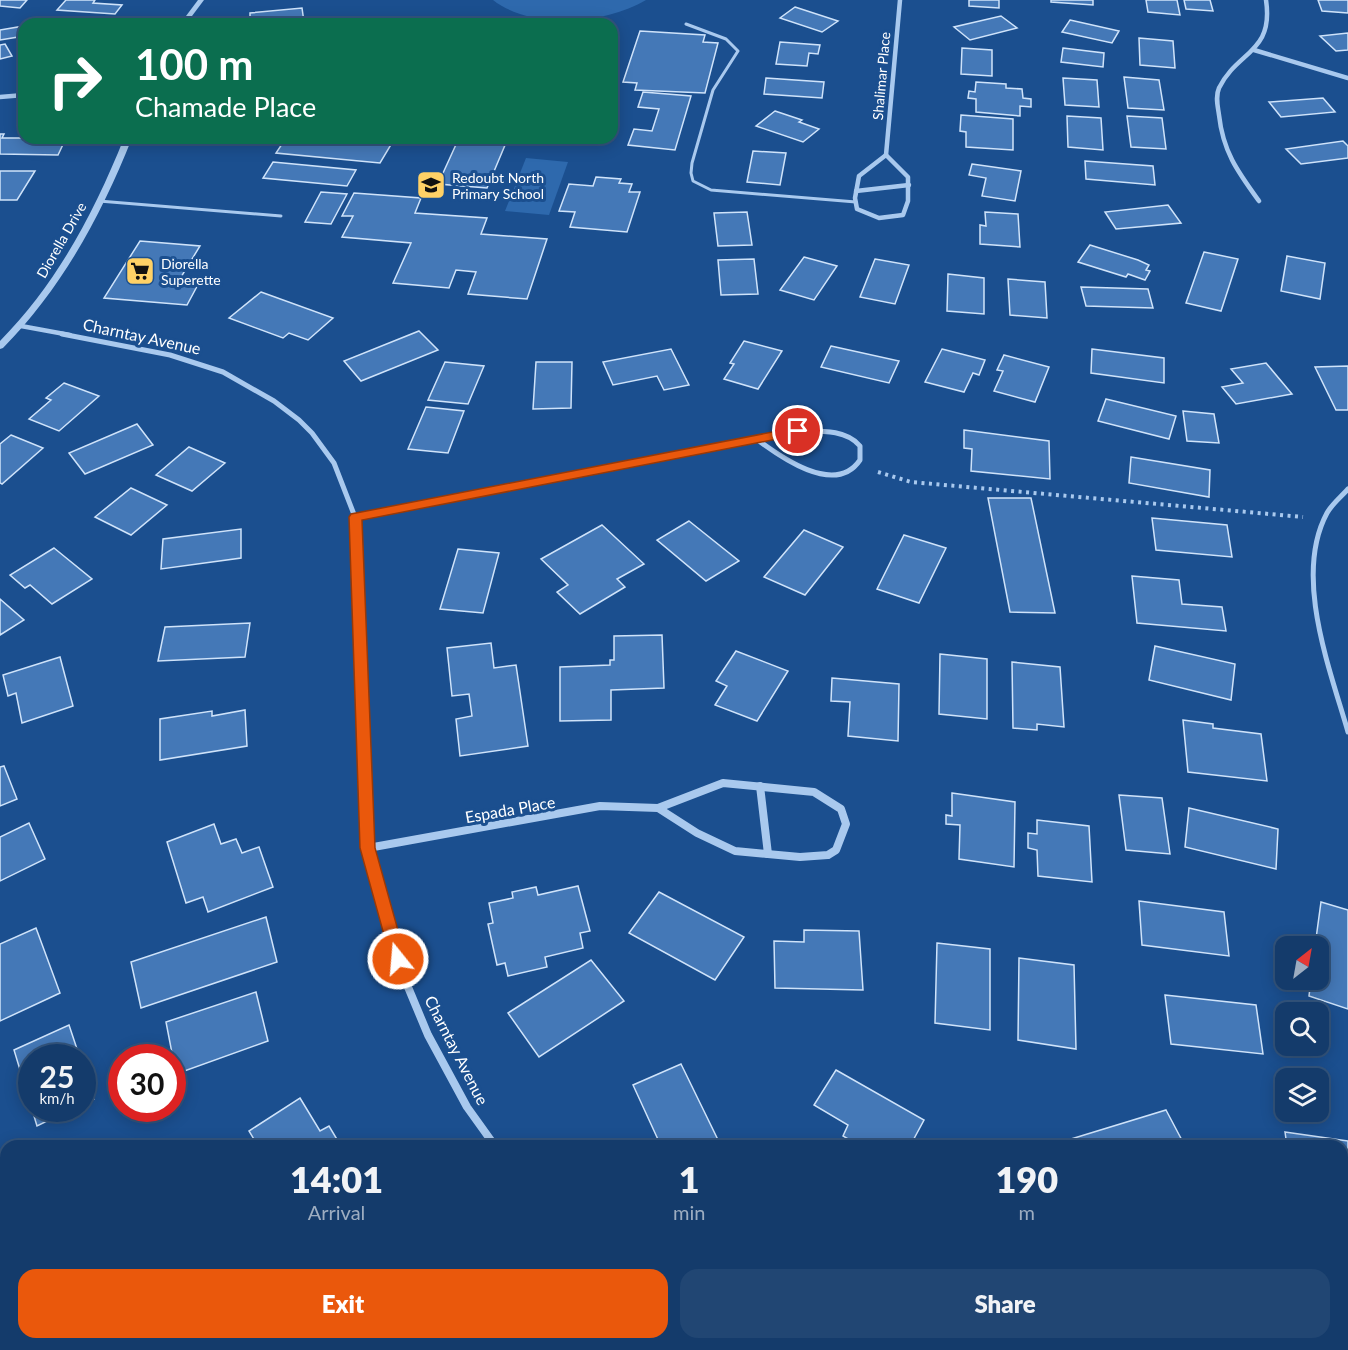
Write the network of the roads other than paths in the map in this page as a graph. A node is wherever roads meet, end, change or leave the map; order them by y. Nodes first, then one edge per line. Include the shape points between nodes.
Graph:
1 (201, 0) edge
2 (900, 0) edge
3 (1266, 0) edge
4 (188, 18) edge
5 (686, 24) dead end
6 (1254, 50) junction
7 (1348, 78) edge
8 (18, 96) edge
9 (0, 97) edge
10 (125, 144) edge
11 (886, 155) junction
12 (909, 185) junction
13 (856, 191) junction
14 (99, 201) junction
15 (1259, 201) dead end
16 (856, 202) junction
17 (280, 216) dead end
18 (21, 326) junction
19 (0, 345) edge
20 (755, 438) junction
21 (1348, 489) edge
22 (355, 517) junction
23 (1348, 732) edge
24 (760, 786) junction
25 (657, 808) junction
26 (368, 848) junction
27 (768, 854) junction
28 (491, 1140) edge

1 - 4 street
2 - 11 street, Shalimar Place
3 - 6 street via 1266,29
5 - 16 lane via 726,39 738,51 712,91 695,149 692,181 711,190
6 - 7 street
6 - 15 street via 1225,80 1217,95 1222,142
8 - 9 street
10 - 14 street, Diorella Drive
11 - 12 street via 908,177
11 - 13 street via 859,176
12 - 13 street
12 - 16 street via 908,208 903,215 882,219 866,216 857,209
13 - 16 street
14 - 17 lane
14 - 18 street, Diorella Drive via 73,251
18 - 19 street, Diorella Drive
18 - 22 street, Charntay Avenue via 170,355 241,380 312,433 334,464
20 - 20 street via 804,469 826,474 846,472 857,466 863,450 850,438 820,432 798,431
20 - 22 street
21 - 23 street via 1340,495 1317,536 1312,592
22 - 26 street, Charntay Avenue
24 - 25 street, Espada Place via 723,783
24 - 27 street
24 - 27 street, Espada Place via 814,792 841,809 846,824 836,850 828,855
25 - 26 street, Espada Place via 600,806
25 - 27 street, Espada Place via 735,851
26 - 28 street, Charntay Avenue via 403,975 428,1035 467,1107

